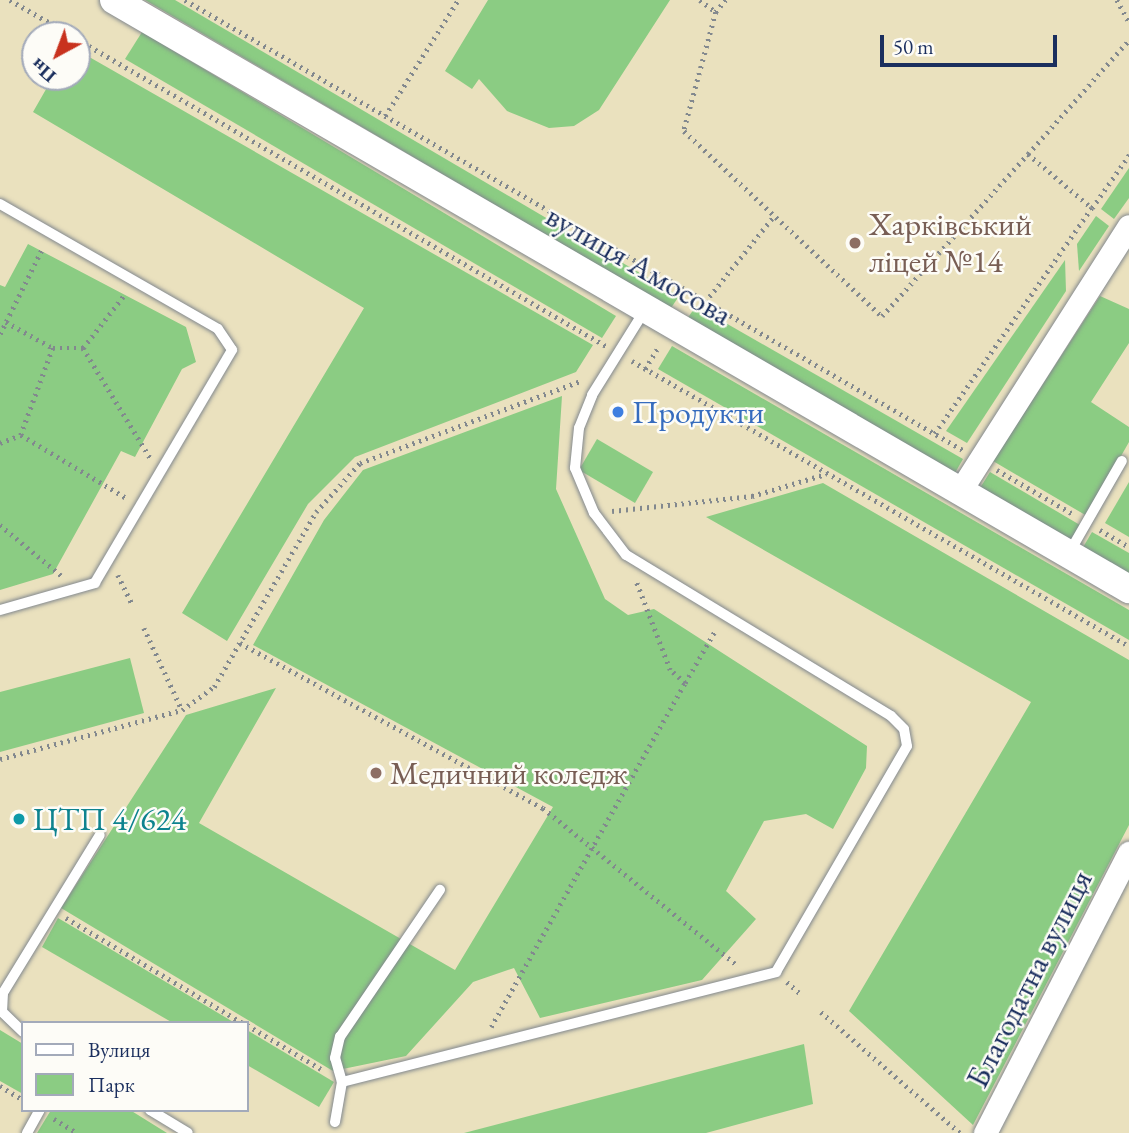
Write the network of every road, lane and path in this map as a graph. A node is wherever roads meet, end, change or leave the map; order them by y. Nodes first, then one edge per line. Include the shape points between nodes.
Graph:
1 (10, 0) edge
2 (114, 0) edge
3 (185, 0) edge
4 (458, 0) edge
5 (700, 0) edge
6 (726, 0) edge
7 (1117, 0) edge
8 (716, 12) junction
9 (47, 21) edge
10 (1129, 22) edge
11 (1129, 40) edge
12 (385, 116) junction
13 (1028, 154) junction
14 (1129, 155) edge
15 (0, 204) edge
16 (1092, 208) junction
17 (774, 216) junction
18 (1129, 226) edge
19 (50, 233) junction
20 (134, 281) junction
21 (705, 302) junction
22 (645, 310) junction
23 (6, 323) junction
24 (0, 334) edge
25 (661, 344) dead end
26 (53, 348) junction
27 (83, 348) junction
28 (645, 369) dead end
29 (606, 371) junction
30 (934, 434) junction
31 (21, 435) junction
32 (0, 443) edge
33 (980, 460) junction
34 (1122, 461) dead end
35 (161, 474) junction
36 (826, 474) dead end
37 (960, 491) junction
38 (141, 507) junction
39 (594, 513) junction
40 (1087, 522) junction
41 (0, 525) edge
42 (1129, 547) edge
43 (1069, 554) junction
44 (626, 555) junction
45 (110, 558) junction
46 (77, 589) junction
47 (1129, 589) edge
48 (133, 606) dead end
49 (0, 610) edge
50 (724, 615) junction
51 (144, 628) dead end
52 (240, 642) junction
53 (685, 683) junction
54 (182, 710) junction
55 (0, 759) edge
56 (100, 835) dead end
57 (594, 843) junction
58 (1129, 853) edge
59 (440, 890) dead end
60 (52, 909) junction
61 (752, 978) junction
62 (821, 1012) dead end
63 (240, 1021) edge
64 (248, 1026) edge
65 (21, 1030) edge
66 (480, 1047) junction
67 (342, 1082) junction
68 (0, 1086) edge
69 (21, 1099) edge
70 (39, 1112) edge
71 (43, 1112) edge
72 (153, 1112) edge
73 (335, 1122) dead end
74 (27, 1133) edge
75 (77, 1133) edge
76 (188, 1133) edge
77 (960, 1133) edge
78 (985, 1133) edge

1 - 9 path
2 - 22 street, вулиця Амосова
3 - 12 path
4 - 12 path
5 - 8 path
6 - 8 path
7 - 10 path
8 - 17 path via 684,131
11 - 13 path
12 - 21 path
13 - 16 path
13 - 17 path via 882,316
14 - 16 path
15 - 19 lane
16 - 30 path
17 - 21 path
18 - 33 street
19 - 20 lane
19 - 23 path
20 - 27 path
20 - 35 lane via 218,329 232,345
21 - 30 path
22 - 29 lane
22 - 37 street, вулиця Амосова
23 - 24 path
23 - 26 path
25 - 28 path
26 - 27 path
26 - 31 path
27 - 35 path
29 - 39 lane via 575,447 575,468
29 - 52 path via 360,463 316,512
30 - 33 path
31 - 32 path
31 - 38 path
33 - 37 street
33 - 40 path
34 - 40 lane
35 - 38 lane
36 - 39 path via 752,496
37 - 43 street, вулиця Амосова
38 - 45 lane
39 - 44 lane
40 - 42 path
40 - 43 lane
41 - 46 path
43 - 47 street, вулиця Амосова
44 - 50 lane
44 - 53 path via 670,670
45 - 46 lane via 95,583
45 - 48 path
46 - 49 lane
50 - 53 path
50 - 61 lane via 891,716 907,740 776,972
51 - 54 path
52 - 54 path via 214,687
52 - 57 path via 543,808
53 - 57 path
54 - 55 path
56 - 60 lane
57 - 61 path
57 - 66 path
58 - 78 street, Благодатна вулиця
59 - 67 lane via 340,1037 335,1058
60 - 63 path
60 - 65 lane via 1,997 4,1015
61 - 66 lane
62 - 77 path
64 - 67 path
66 - 67 lane
67 - 73 lane
68 - 69 path
70 - 74 lane
71 - 75 path
72 - 76 lane

